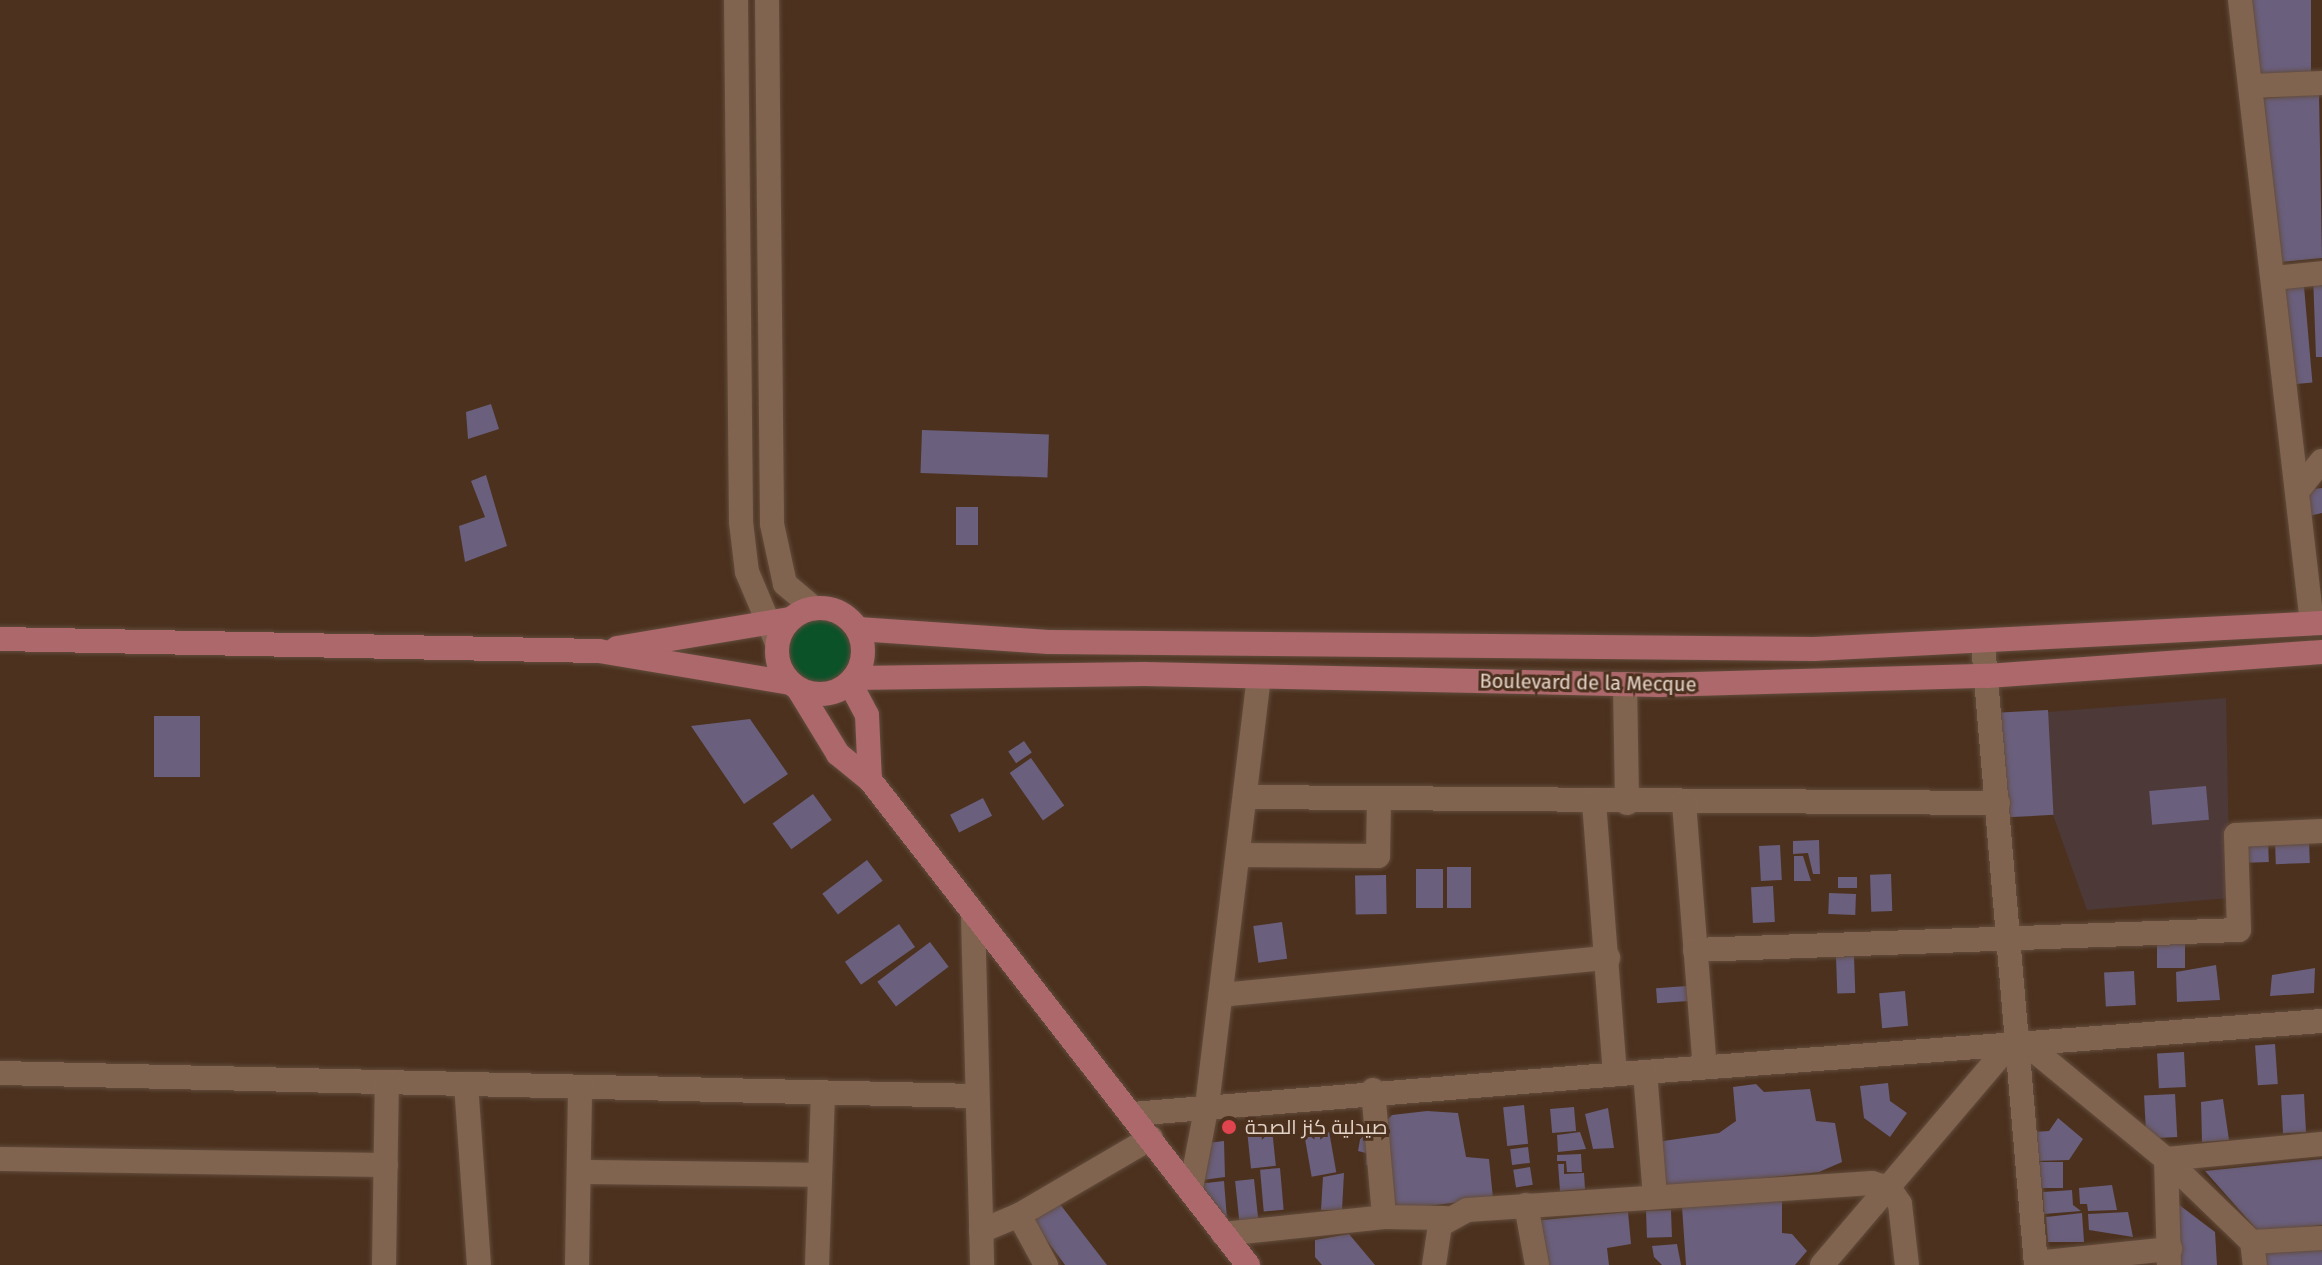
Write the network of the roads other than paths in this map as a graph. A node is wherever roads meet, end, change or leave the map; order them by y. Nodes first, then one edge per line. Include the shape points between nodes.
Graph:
1 (736, 0) edge
2 (767, 0) edge
3 (2240, 0) edge
4 (2322, 83) edge
5 (2251, 86) junction
6 (2322, 273) edge
7 (2274, 278) junction
8 (2322, 461) edge
9 (2299, 489) junction
10 (814, 608) junction
11 (2317, 623) edge
12 (779, 629) junction
13 (858, 629) junction
14 (0, 639) edge
15 (1983, 644) junction
16 (599, 651) junction
17 (2322, 652) edge
18 (1987, 676) junction
19 (1259, 677) junction
20 (852, 681) junction
21 (1625, 684) junction
22 (794, 687) junction
23 (870, 780) junction
24 (1245, 797) junction
25 (1379, 799) junction
26 (1594, 802) junction
27 (1627, 803) junction
28 (1684, 803) junction
29 (1998, 803) junction
30 (2322, 831) edge
31 (1238, 855) junction
32 (973, 916) junction
33 (2011, 935) junction
34 (1695, 950) junction
35 (1608, 958) junction
36 (1221, 995) junction
37 (2322, 1021) edge
38 (2017, 1043) junction
39 (1705, 1067) junction
40 (1645, 1072) junction
41 (0, 1073) edge
42 (1615, 1074) junction
43 (387, 1082) junction
44 (466, 1084) junction
45 (580, 1087) junction
46 (1373, 1090) junction
47 (823, 1092) junction
48 (977, 1096) junction
49 (1207, 1108) junction
50 (1132, 1114) junction
51 (1151, 1138) junction
52 (2322, 1144) edge
53 (0, 1159) edge
54 (2166, 1159) junction
55 (386, 1165) junction
56 (579, 1172) junction
57 (820, 1175) junction
58 (1191, 1188) junction
59 (1889, 1188) junction
60 (1655, 1197) junction
61 (1526, 1205) junction
62 (1019, 1215) junction
63 (1384, 1217) junction
64 (1445, 1218) junction
65 (981, 1231) junction
66 (1223, 1234) junction
67 (2322, 1238) edge
68 (2254, 1254) edge
69 (2170, 1257) edge
70 (2036, 1264) edge
71 (384, 1265) edge
72 (479, 1265) edge
73 (577, 1265) edge
74 (817, 1265) edge
75 (982, 1265) edge
76 (1046, 1265) edge
77 (1248, 1265) edge
78 (1434, 1265) edge
79 (1537, 1265) edge
80 (1822, 1265) edge
81 (1907, 1265) edge

1 - 12 street via 741,522 747,572
2 - 10 street via 772,524 785,584
3 - 5 street
4 - 5 street
5 - 7 street
6 - 7 street
7 - 9 street
8 - 9 street
9 - 11 street
10 - 12 main road
10 - 13 main road, Boulevard de la Mecque via 839,612
11 - 15 main road, Boulevard de la Mecque
12 - 16 main road
12 - 22 main road via 780,670
13 - 15 main road, Boulevard de la Mecque via 1049,642 1587,649
13 - 20 main road via 863,654
14 - 16 main road
15 - 18 street
16 - 22 main road, Boulevard de la Mecque
17 - 18 main road, Boulevard de la Mecque
18 - 21 main road, Boulevard de la Mecque
18 - 29 street
19 - 20 main road, Boulevard de la Mecque
19 - 21 main road, Boulevard de la Mecque
19 - 24 street
20 - 22 main road, Boulevard de la Mecque via 825,695
20 - 23 main road via 867,715
21 - 27 street
22 - 23 main road via 838,754
23 - 32 main road
24 - 25 street
24 - 31 street
25 - 26 street
25 - 31 street via 1378,856
26 - 27 street
26 - 35 street
27 - 28 street
28 - 29 street
28 - 34 street
29 - 33 street
30 - 33 street via 2236,835 2239,930
31 - 36 street
32 - 48 street
32 - 50 main road
33 - 34 street
33 - 38 street
34 - 39 street
35 - 36 street
35 - 42 street
36 - 49 street
37 - 38 street
38 - 39 street
38 - 54 street
38 - 59 street
38 - 70 street
39 - 40 street
40 - 42 street
40 - 60 street
41 - 43 street
42 - 46 street
43 - 44 street
43 - 55 street
44 - 45 street
44 - 72 street
45 - 47 street
45 - 56 street
46 - 49 street
46 - 63 street
47 - 48 street
47 - 57 street
48 - 65 street
49 - 50 street
49 - 58 street
50 - 51 main road
51 - 58 main road
51 - 62 street
52 - 54 street
53 - 55 street
54 - 68 street
54 - 69 street
55 - 71 street
56 - 57 street
56 - 73 street
57 - 74 street
58 - 66 main road
59 - 60 street via 1858,1184
59 - 80 street
59 - 81 street via 1900,1204
60 - 61 street
61 - 64 street
61 - 79 street
62 - 65 street
62 - 76 street
63 - 64 street
63 - 66 street
64 - 78 street
65 - 75 street
66 - 77 main road
67 - 68 street
69 - 70 street

